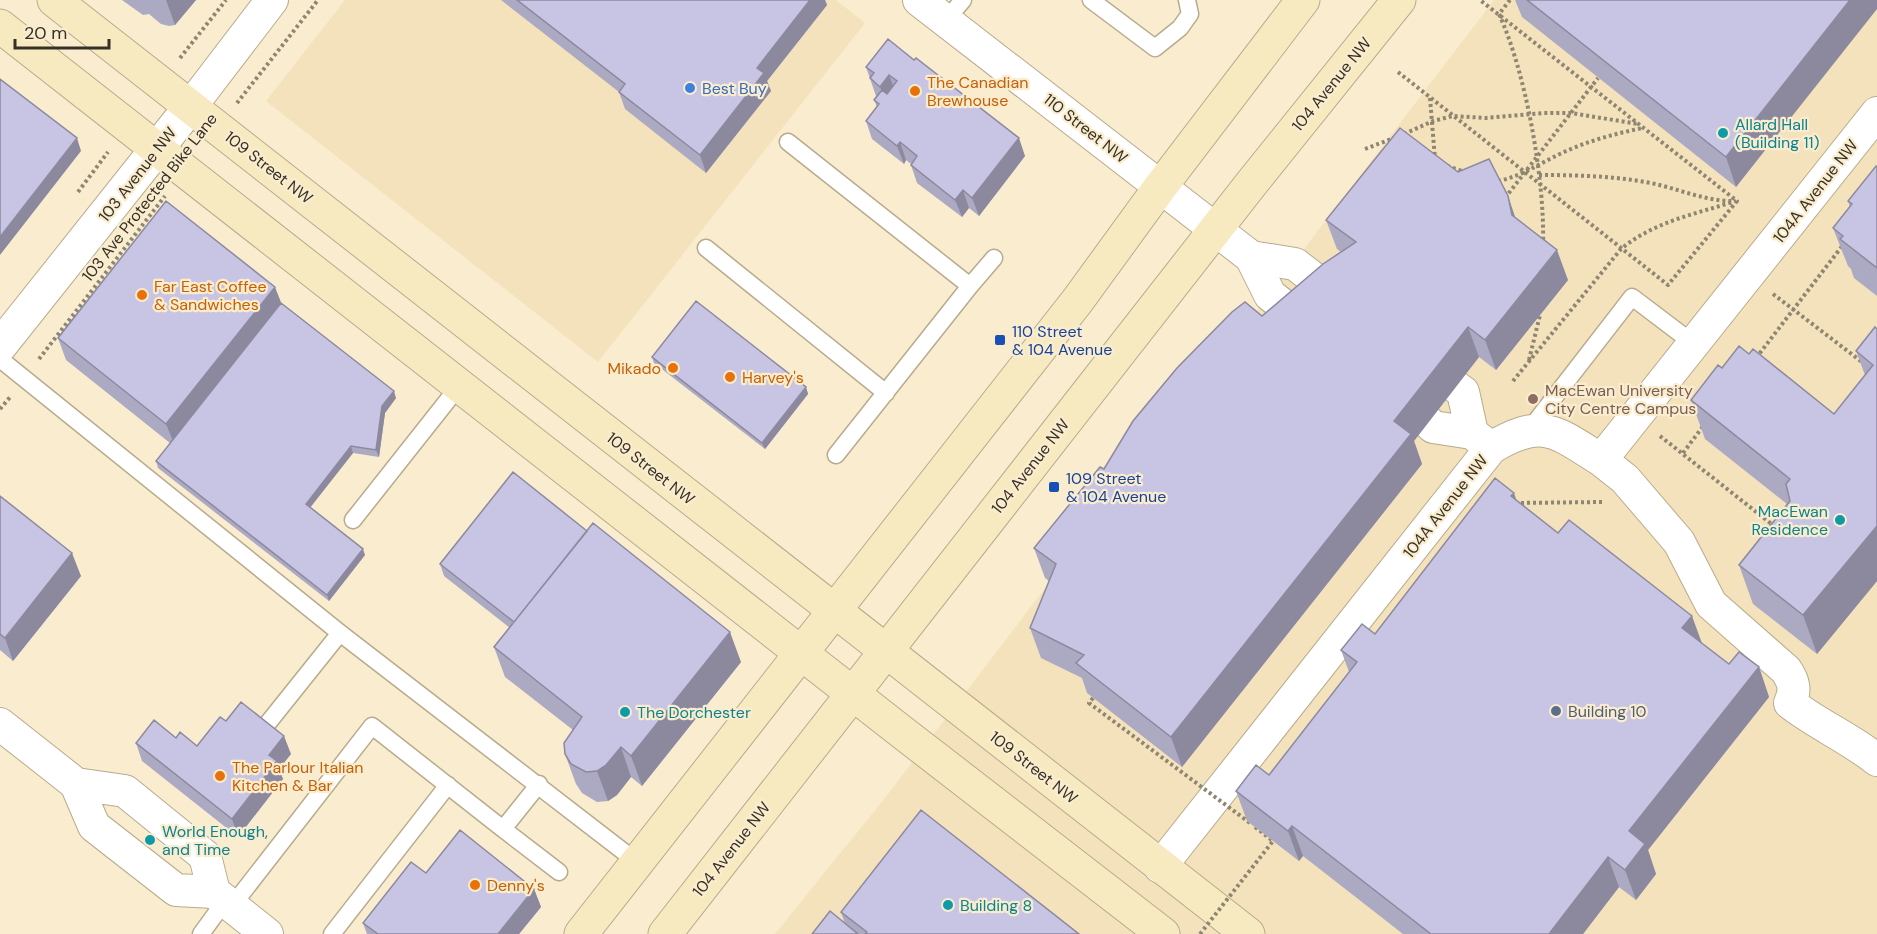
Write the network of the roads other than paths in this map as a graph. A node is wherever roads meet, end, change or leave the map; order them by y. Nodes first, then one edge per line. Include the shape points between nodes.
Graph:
1 (54, 0) edge
2 (272, 0) edge
3 (919, 0) edge
4 (1091, 0) edge
5 (1187, 0) edge
6 (1303, 0) edge
7 (1399, 0) edge
8 (954, 10) edge
9 (0, 26) edge
10 (191, 106) junction
11 (1877, 113) edge
12 (788, 142) dead end
13 (158, 148) junction
14 (1161, 186) junction
15 (1216, 229) junction
16 (706, 249) dead end
17 (1251, 257) junction
18 (994, 258) dead end
19 (970, 286) junction
20 (1334, 294) edge
21 (1302, 320) edge
22 (1694, 344) junction
23 (0, 346) edge
24 (0, 359) edge
25 (459, 386) junction
26 (1456, 387) dead end
27 (886, 393) junction
28 (1428, 422) dead end
29 (1529, 430) junction
30 (1481, 440) junction
31 (836, 456) dead end
32 (1601, 460) junction
33 (352, 520) dead end
34 (833, 610) junction
35 (340, 633) junction
36 (886, 651) junction
37 (800, 652) junction
38 (853, 693) junction
39 (0, 724) edge
40 (264, 729) edge
41 (1877, 760) edge
42 (76, 784) junction
43 (539, 784) junction
44 (448, 785) junction
45 (503, 829) junction
46 (637, 862) junction
47 (1160, 867) junction
48 (559, 872) dead end
49 (224, 899) junction
50 (201, 934) edge
51 (267, 934) edge
52 (332, 934) edge
53 (581, 934) edge
54 (665, 934) edge
55 (1163, 934) edge
56 (1248, 934) edge

1 - 10 main road, 109 Street NW
2 - 10 street, 103 Avenue NW
3 - 8 street, 110 Street NW
4 - 5 lane via 1155,48 1180,28 1190,14
6 - 14 main road
7 - 15 main road, 104 Avenue NW
8 - 14 street, 110 Street NW
9 - 13 main road
10 - 13 street, 103 Avenue NW
10 - 34 main road, 109 Street NW
11 - 22 street, 104A Avenue NW
12 - 19 lane
13 - 23 street, 103 Avenue NW
13 - 25 main road
14 - 15 street, 110 Street NW
14 - 34 main road via 1078,300
15 - 17 street, 110 Street NW
15 - 36 main road, 104 Avenue NW
16 - 27 lane
17 - 20 street, 110 Street NW via 1295,264
17 - 21 street, 110 Street NW via 1270,295
18 - 19 lane
19 - 27 lane
22 - 29 lane via 1632,297
22 - 32 street, 104A Avenue NW
24 - 35 lane
25 - 33 lane
25 - 37 main road
26 - 30 street via 1463,392
27 - 31 lane
28 - 30 street via 1433,427
29 - 30 street, 104A Avenue NW
29 - 32 street via 1556,433
30 - 47 street, 104A Avenue NW
32 - 41 street via 1625,479 1679,542 1711,604 1786,670 1794,681 1795,693 1790,703
34 - 36 main road, 109 Street NW
34 - 37 main road
35 - 40 lane
35 - 43 lane
36 - 38 main road, 104 Avenue NW
36 - 47 main road, 109 Street NW
37 - 38 main road
37 - 46 main road
38 - 54 main road, 104 Avenue NW
38 - 55 main road
39 - 42 street
42 - 49 street via 94,826 161,879 176,890
42 - 49 street via 125,791 205,856
43 - 45 lane
43 - 46 lane
44 - 45 lane
44 - 49 lane via 372,726
44 - 52 lane
45 - 48 lane
46 - 53 main road
47 - 56 main road, 109 Street NW
49 - 50 lane
49 - 51 street

